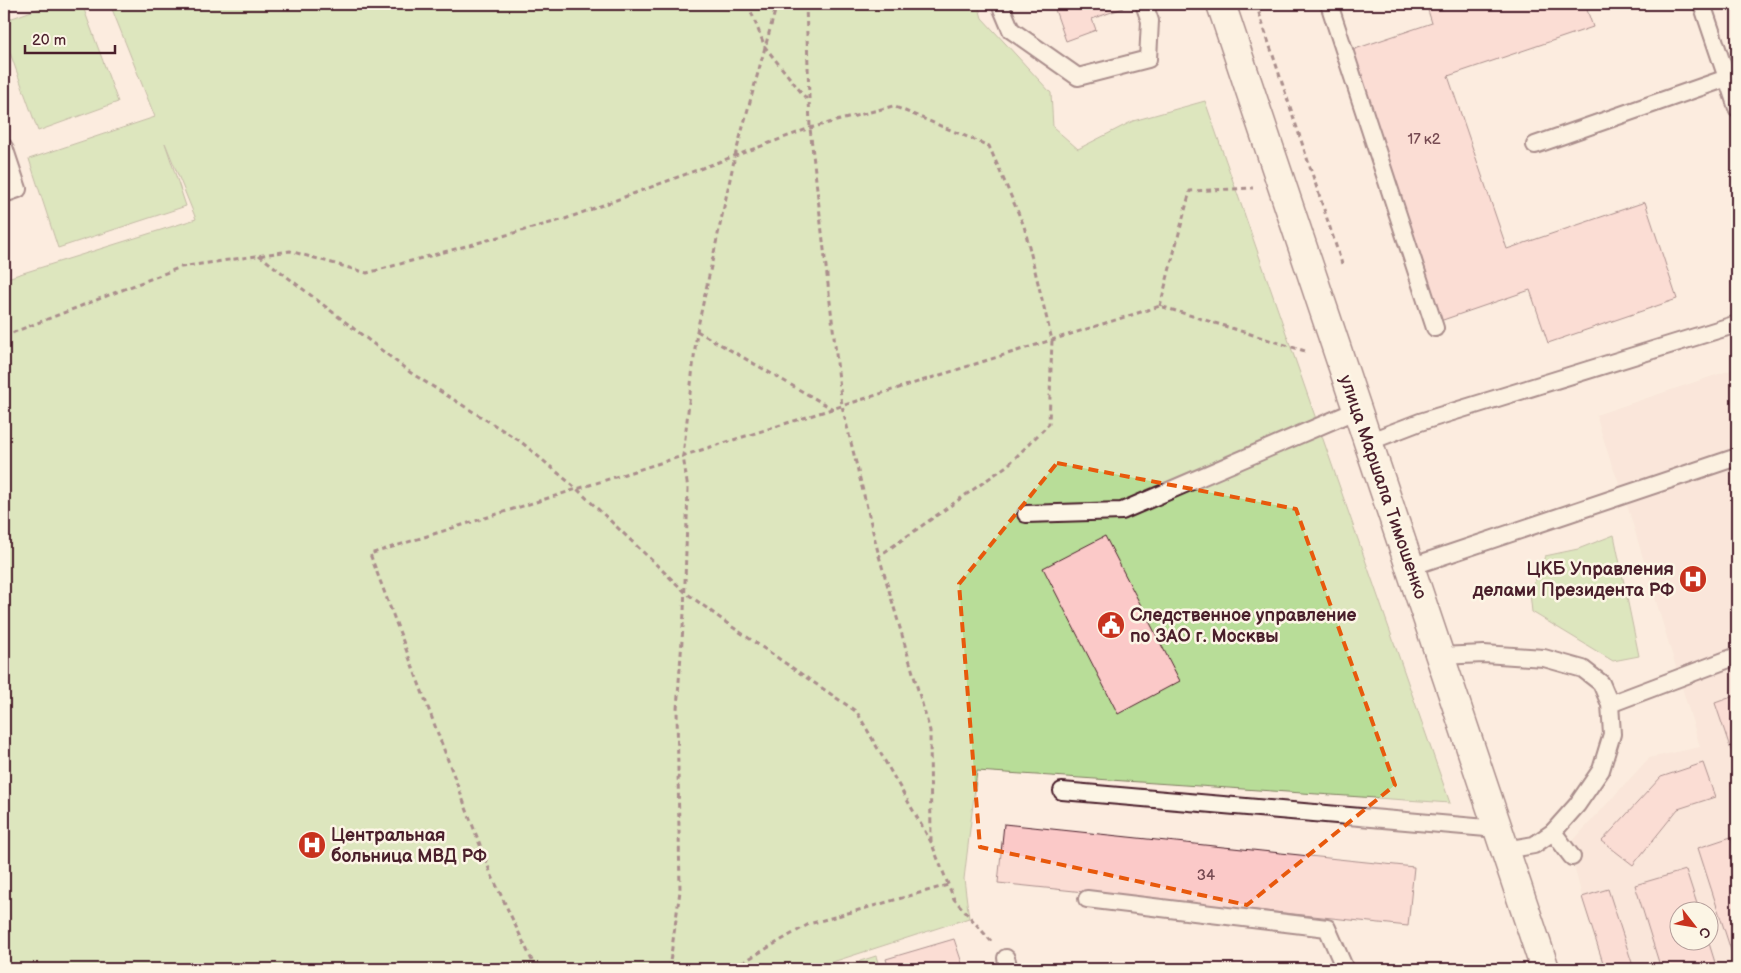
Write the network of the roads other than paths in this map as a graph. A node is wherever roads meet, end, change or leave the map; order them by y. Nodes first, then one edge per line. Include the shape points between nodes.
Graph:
1 (1000, 4) edge
2 (1144, 4) edge
3 (1221, 4) edge
4 (1329, 4) edge
5 (1702, 4) edge
6 (1727, 78) junction
7 (1737, 108) edge
8 (1535, 145) dead end
9 (4, 147) edge
10 (4, 194) edge
11 (1737, 324) edge
12 (1435, 328) dead end
13 (1357, 410) junction
14 (1368, 442) junction
15 (1737, 457) edge
16 (1026, 514) dead end
17 (1410, 567) junction
18 (1440, 656) junction
19 (1737, 656) edge
20 (1610, 704) junction
21 (1062, 791) dead end
22 (1553, 832) junction
23 (1501, 840) junction
24 (1572, 857) dead end
25 (1087, 899) dead end
26 (1345, 969) edge
27 (1544, 969) edge

1 - 2 lane via 1011,30 1078,77 1148,59 1150,20
3 - 13 street, улица Маршала Тимошенко
4 - 12 lane
5 - 6 lane
6 - 7 lane
6 - 8 lane
9 - 10 lane via 18,189
11 - 14 lane via 1420,422
13 - 14 street, улица Маршала Тимошенко
13 - 16 lane via 1122,511
14 - 17 street, улица Маршала Тимошенко
15 - 17 lane
17 - 18 street, улица Маршала Тимошенко
18 - 20 lane via 1484,654 1544,658 1583,669 1601,683
18 - 23 street, улица Маршала Тимошенко
19 - 20 lane
20 - 22 lane via 1612,734 1600,770 1577,805
21 - 23 lane
22 - 23 lane via 1534,845
22 - 24 lane
23 - 27 street, улица Маршала Тимошенко
25 - 26 lane via 1327,928

